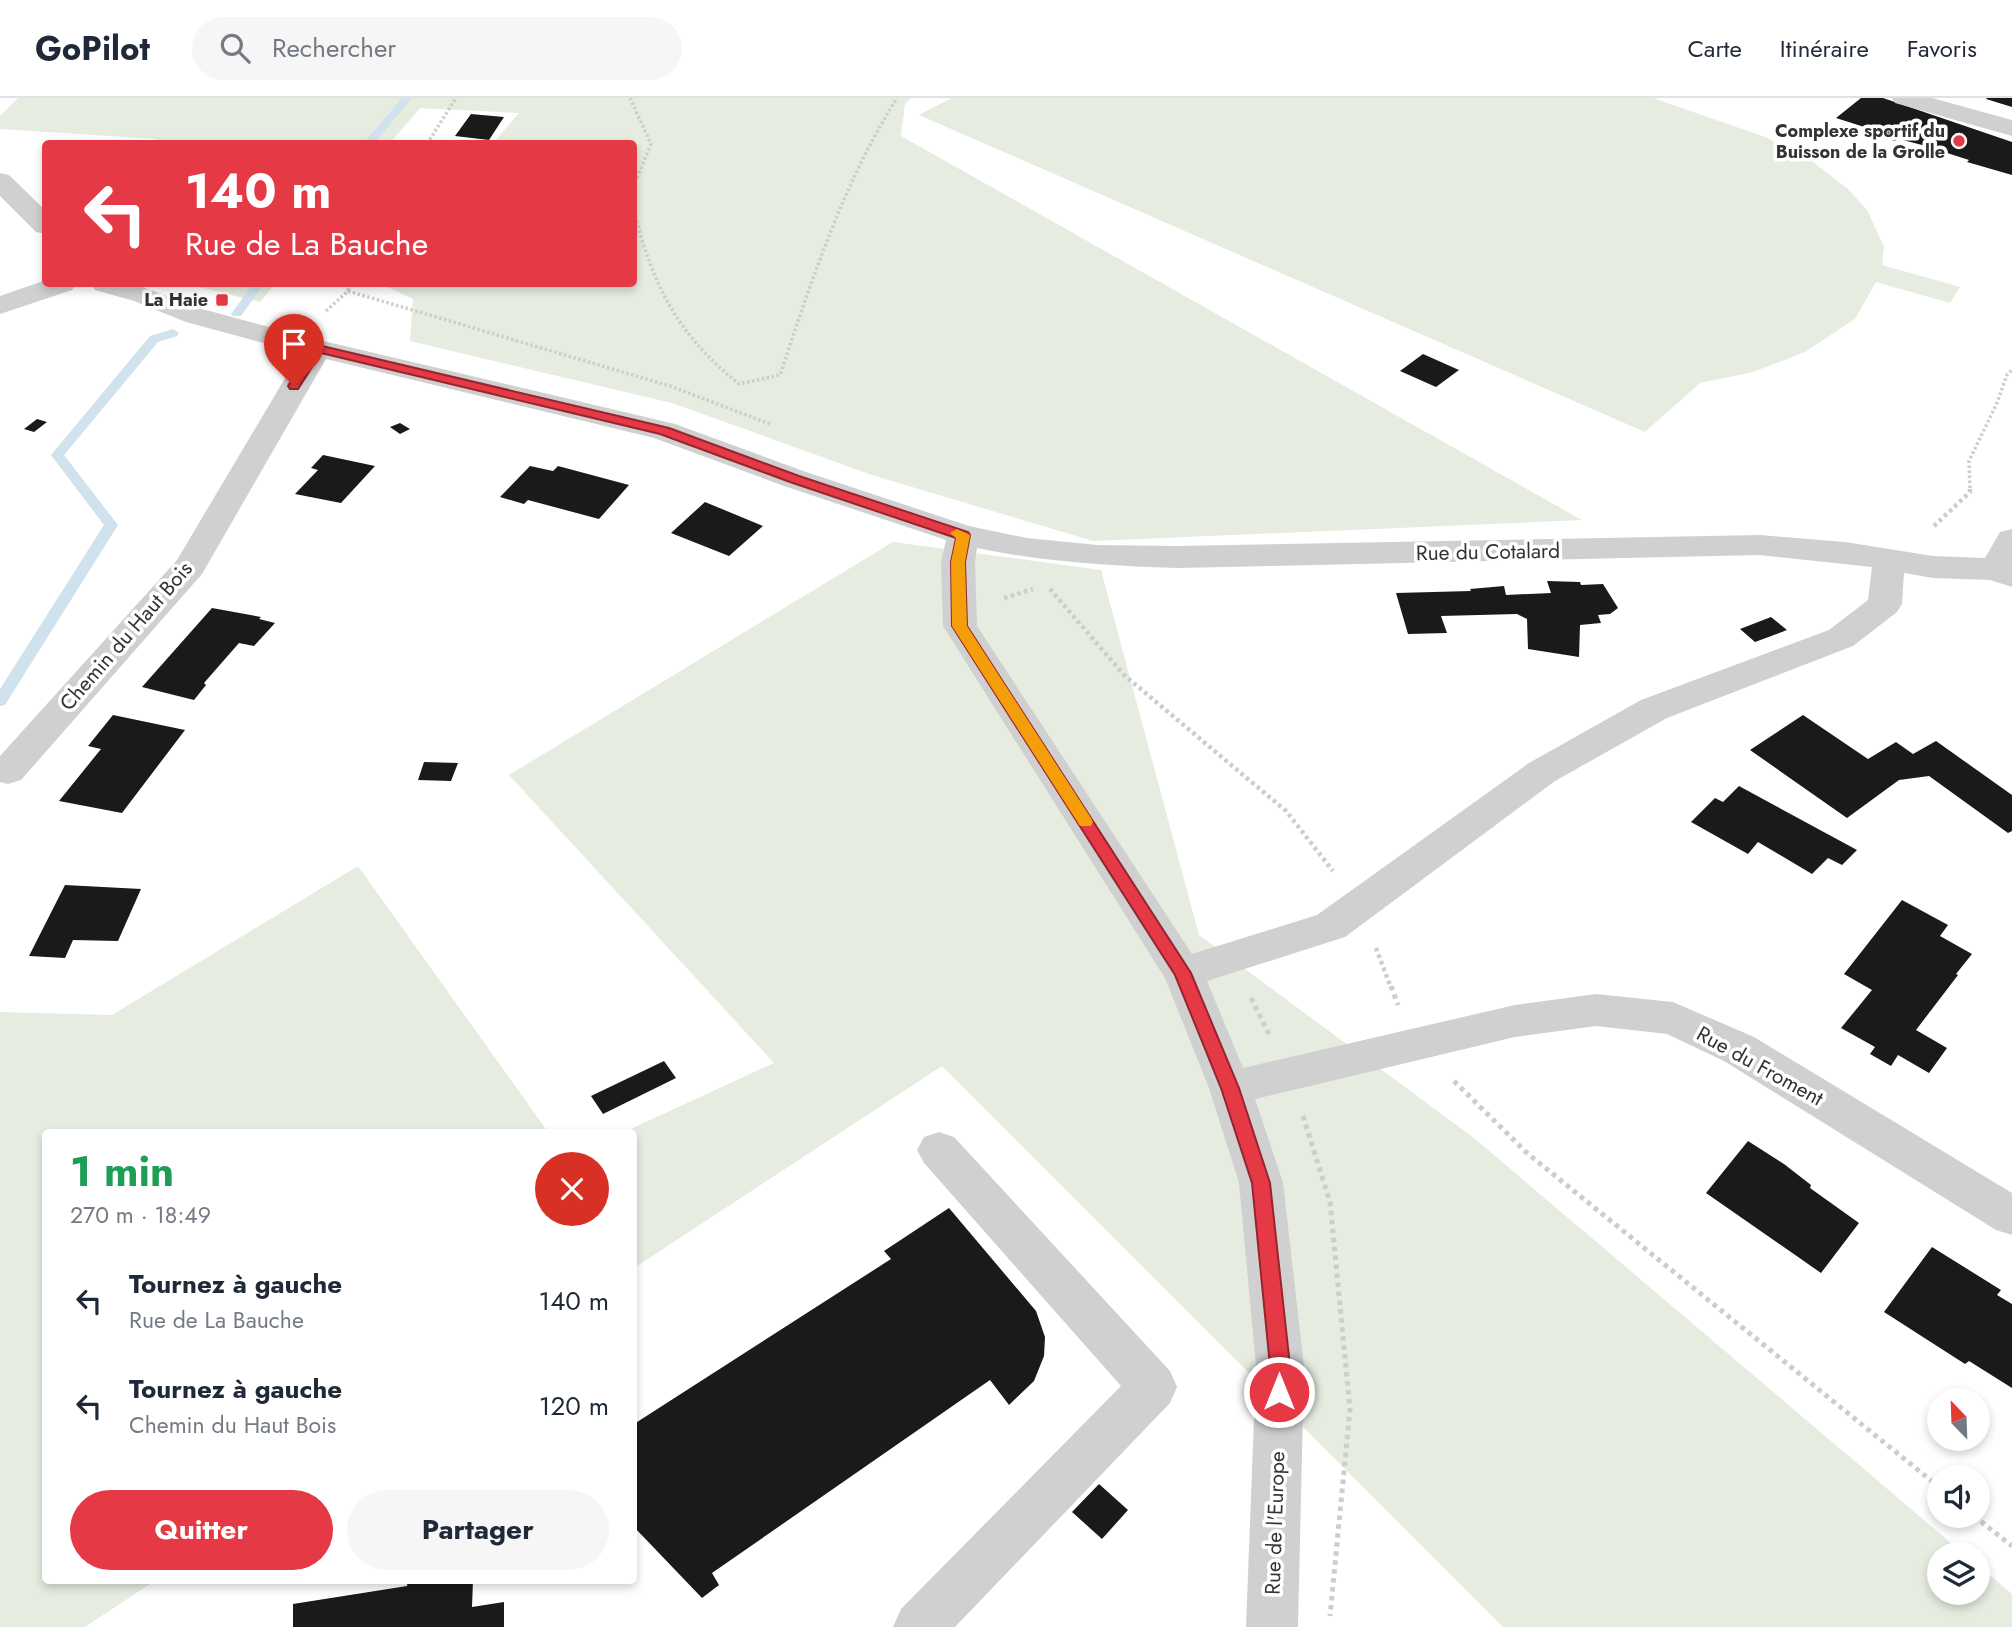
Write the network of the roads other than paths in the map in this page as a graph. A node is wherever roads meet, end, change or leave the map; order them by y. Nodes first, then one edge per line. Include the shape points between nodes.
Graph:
1 (1904, 98) edge
2 (2012, 128) edge
3 (0, 181) edge
4 (42, 222) edge
5 (53, 287) edge
6 (116, 287) edge
7 (0, 305) edge
8 (318, 348) junction
9 (963, 535) junction
10 (2012, 539) edge
11 (1889, 558) junction
12 (2003, 573) edge
13 (8, 771) dead end
14 (1183, 973) junction
15 (1230, 1088) junction
16 (939, 1150) dead end
17 (2012, 1216) edge
18 (919, 1627) edge
19 (1272, 1627) edge

1 - 2 street
3 - 4 street
5 - 7 street
6 - 8 street, Rue du Cotalard via 196,316
8 - 9 street, Rue du Cotalard via 664,431
8 - 13 street, Chemin du Haut Bois via 190,566
9 - 11 street, Rue du Cotalard via 1027,548 1177,557 1760,545
9 - 14 street, Rue de l'Europe via 958,562 960,626
10 - 12 street
11 - 12 street, Rue du Cotalard
11 - 14 street via 1885,604 1841,638 1654,709 1542,772 1331,926
14 - 15 street, Rue de l'Europe
15 - 17 street, Rue du Froment via 1515,1021 1596,1010 1673,1018 1739,1049
15 - 19 street, Rue de l'Europe via 1261,1183 1280,1366
16 - 18 street via 1153,1387

